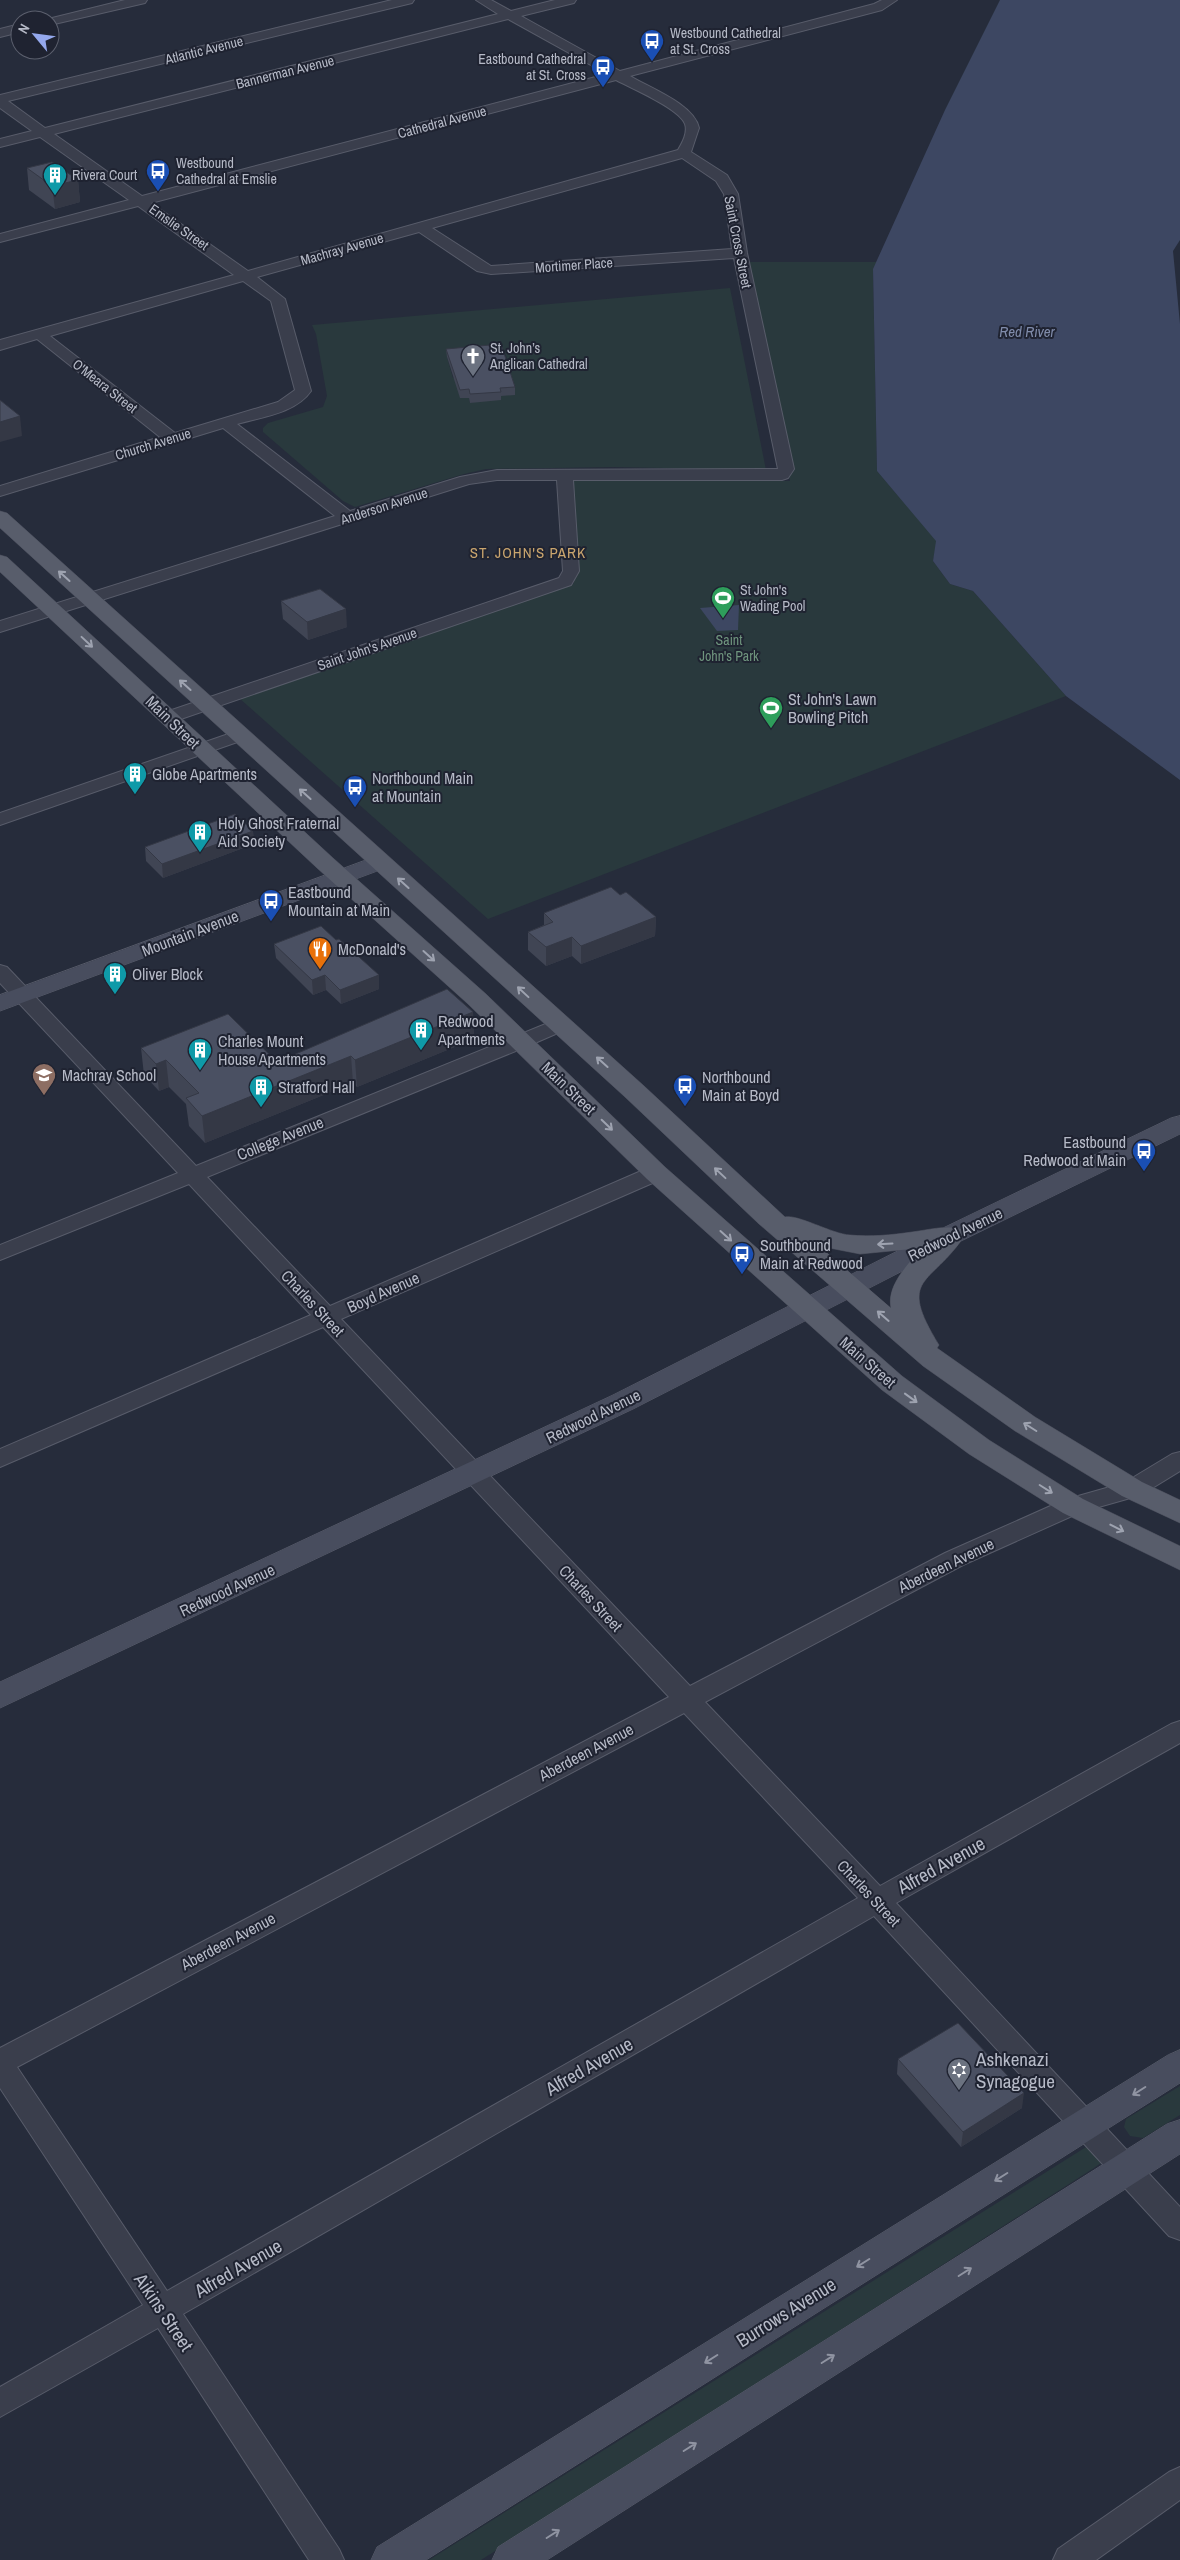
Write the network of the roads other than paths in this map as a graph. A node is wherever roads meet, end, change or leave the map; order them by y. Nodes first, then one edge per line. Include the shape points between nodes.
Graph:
1 (141, 0) edge
2 (408, 0) edge
3 (482, 0) edge
4 (570, 0) edge
5 (888, 2) edge
6 (509, 15) junction
7 (60, 19) edge
8 (618, 75) junction
9 (0, 101) edge
10 (43, 132) junction
11 (0, 143) edge
12 (684, 153) junction
13 (141, 201) junction
14 (421, 227) junction
15 (0, 238) edge
16 (740, 253) junction
17 (247, 275) junction
18 (39, 334) junction
19 (0, 345) edge
20 (303, 391) joint
21 (226, 422) junction
22 (171, 438) junction
23 (565, 475) junction
24 (782, 475) joint
25 (0, 491) edge
26 (0, 517) edge
27 (348, 518) junction
28 (0, 561) edge
29 (90, 599) junction
30 (53, 610) junction
31 (0, 627) edge
32 (207, 704) junction
33 (169, 717) junction
34 (240, 735) junction
35 (201, 749) junction
36 (0, 820) edge
37 (380, 862) junction
38 (341, 877) junction
39 (0, 971) edge
40 (23, 996) junction
41 (0, 1004) edge
42 (560, 1025) junction
43 (521, 1042) junction
44 (1180, 1124) edge
45 (656, 1172) junction
46 (191, 1174) junction
47 (769, 1218) junction
48 (951, 1235) junction
49 (0, 1253) edge
50 (850, 1287) junction
51 (808, 1309) junction
52 (326, 1317) junction
53 (933, 1359) junction
54 (0, 1459) edge
55 (1180, 1460) edge
56 (474, 1474) junction
57 (1132, 1489) junction
58 (1073, 1506) junction
59 (1180, 1512) edge
60 (1180, 1559) edge
61 (0, 1696) edge
62 (686, 1699) junction
63 (1180, 1731) edge
64 (877, 1901) junction
65 (0, 2063) edge
66 (1180, 2065) edge
67 (1084, 2124) junction
68 (1180, 2135) edge
69 (1126, 2170) junction
70 (1180, 2227) edge
71 (164, 2311) junction
72 (0, 2403) edge
73 (1180, 2482) edge
74 (328, 2560) edge
75 (391, 2560) edge
76 (512, 2560) edge
77 (1069, 2560) edge

1 - 7 street
2 - 9 street, Atlantic Avenue
3 - 6 street
4 - 6 street, Bannerman Avenue
5 - 8 street, Cathedral Avenue
6 - 8 street
6 - 10 street, Bannerman Avenue
8 - 12 street via 690,117 693,132
8 - 13 street, Cathedral Avenue
9 - 10 street, Emslie Street
10 - 11 street, Bannerman Avenue
10 - 13 street, Emslie Street
12 - 14 street, Machray Avenue
12 - 16 street, Saint Cross Street via 722,178 731,194
13 - 15 street, Cathedral Avenue
13 - 17 street, Emslie Street
14 - 16 street, Mortimer Place via 482,268 491,270
14 - 17 street, Machray Avenue
16 - 24 street, Saint Cross Street via 786,469
17 - 18 street, Machray Avenue
17 - 20 street, Emslie Street via 278,298
18 - 19 street, Machray Avenue
18 - 22 street, O'Meara Street
20 - 21 street, Church Avenue via 284,405
21 - 22 street, Church Avenue
21 - 27 street
22 - 25 street, Church Avenue
23 - 24 street, Anderson Avenue
23 - 27 street, Anderson Avenue via 498,475 466,480
23 - 32 street, Saint John's Avenue via 571,571 565,581
29 -> 26 main road
27 - 29 street, Anderson Avenue
28 - 30 main road, Main Street
29 - 30 street, Anderson Avenue
32 -> 29 main road
30 - 31 street, Anderson Avenue
30 -> 33 main road, Main Street
32 - 33 street, Saint John's Avenue
32 - 34 main road
33 - 35 main road, Main Street
34 - 35 street
37 -> 34 main road
35 - 36 street
35 - 38 main road, Main Street
37 - 38 main road, Mountain Avenue
42 -> 37 main road
38 - 40 main road, Mountain Avenue
38 -> 43 main road, Main Street
39 - 40 street, Charles Street
40 - 41 main road, Mountain Avenue
40 - 46 street, Charles Street
42 - 43 street, College Avenue
47 -> 42 main road
43 -> 45 main road, Main Street
43 - 46 street, College Avenue
44 - 48 main road, Redwood Avenue
45 -> 51 main road, Main Street
45 - 52 street, Boyd Avenue
46 - 49 street, College Avenue
46 - 52 street, Charles Street
48 -> 47 main road via 886,1244 848,1244 826,1240
47 - 50 main road
48 - 50 main road, Redwood Avenue
48 - 53 main road via 912,1279 904,1299 910,1320
50 - 51 main road, Redwood Avenue
53 -> 50 main road
51 - 56 main road, Redwood Avenue
51 -> 58 main road, Main Street via 892,1383 979,1447
52 - 54 street, Boyd Avenue
52 - 56 street, Charles Street
57 -> 53 main road via 1025,1424
55 - 57 street, Aberdeen Avenue
56 - 61 main road, Redwood Avenue
56 - 62 street, Charles Street
57 - 58 street, Aberdeen Avenue
57 - 59 main road
58 -> 60 main road, Main Street
58 - 62 street, Aberdeen Avenue via 954,1559
62 - 64 street, Charles Street
62 - 65 street, Aberdeen Avenue
63 - 64 street, Alfred Avenue
64 - 67 street, Charles Street
64 - 71 street, Alfred Avenue
65 - 71 street, Aikins Street
66 -> 67 main road, Burrows Avenue
67 - 69 street, Charles Street
67 -> 75 main road, Burrows Avenue
68 - 69 main road
69 - 70 street, Charles Street
76 -> 69 main road
71 - 72 street, Alfred Avenue
71 - 74 street, Aikins Street
73 - 77 street

